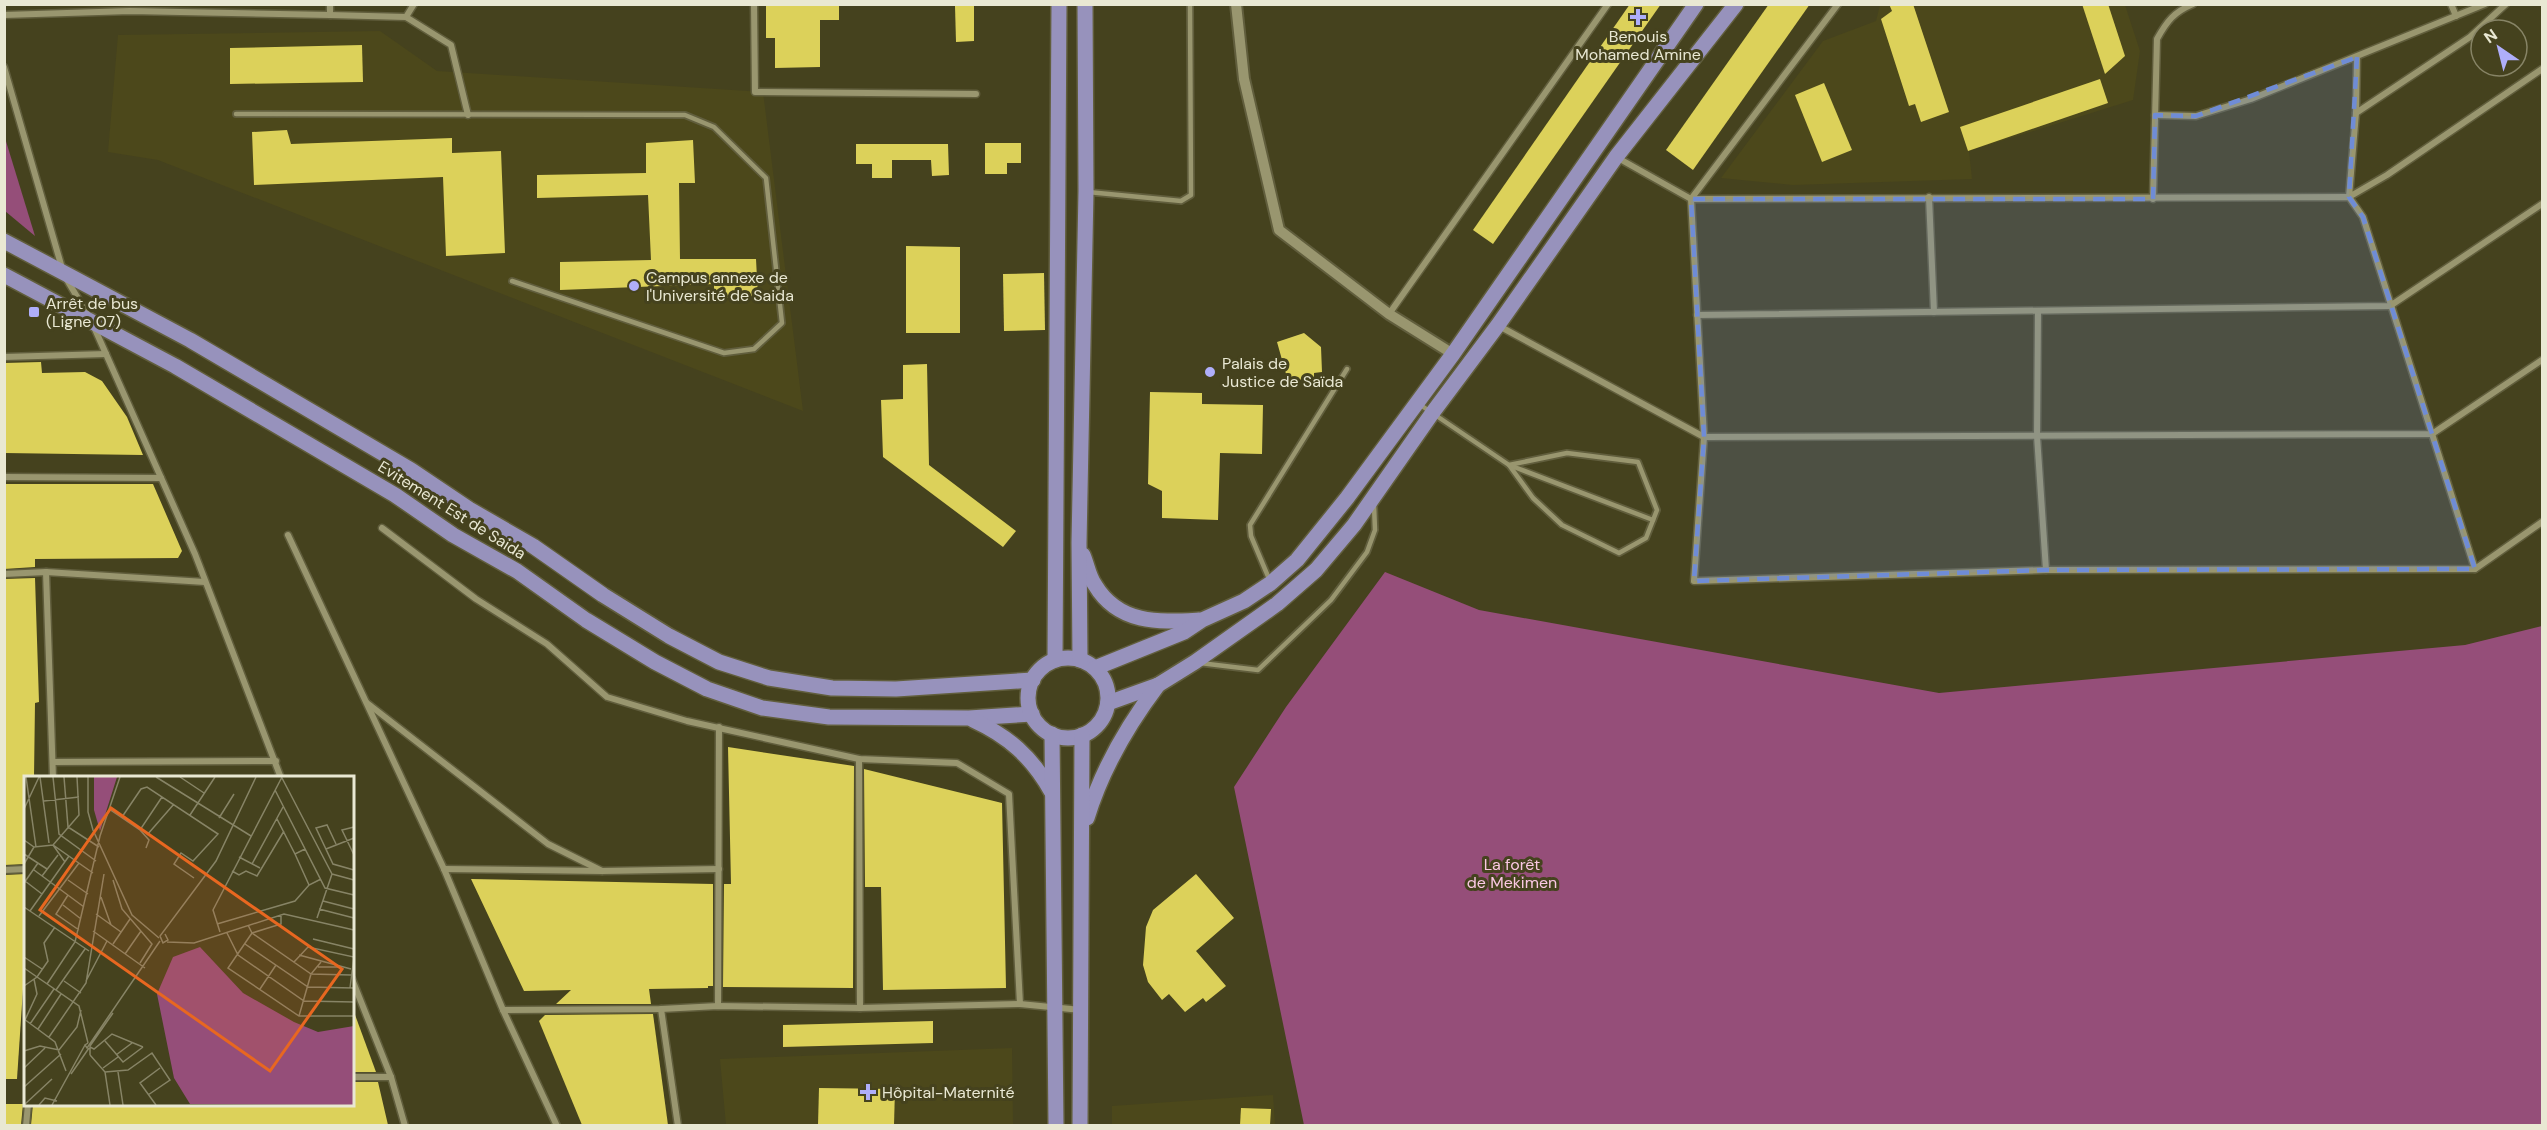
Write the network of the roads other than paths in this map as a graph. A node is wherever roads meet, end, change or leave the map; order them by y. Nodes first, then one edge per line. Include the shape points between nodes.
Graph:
1 (330, 4) edge
2 (414, 4) edge
3 (754, 4) edge
4 (1059, 4) edge
5 (1085, 4) edge
6 (1190, 4) edge
7 (1236, 4) edge
8 (1608, 4) edge
9 (1696, 4) edge
10 (1736, 4) edge
11 (1838, 4) edge
12 (2193, 4) edge
13 (2451, 4) edge
14 (2485, 4) edge
15 (2506, 4) edge
16 (130, 8) edge
17 (4, 15) edge
18 (330, 15) junction
19 (2456, 16) junction
20 (406, 17) junction
21 (2357, 57) junction
22 (4, 67) edge
23 (2542, 69) edge
24 (976, 94) dead end
25 (2356, 113) junction
26 (236, 114) dead end
27 (468, 115) junction
28 (2155, 115) junction
29 (1616, 157) junction
30 (1086, 191) junction
31 (2349, 197) junction
32 (1929, 198) junction
33 (1691, 199) junction
34 (2153, 199) junction
35 (2542, 204) edge
36 (4, 241) edge
37 (63, 272) junction
38 (4, 275) edge
39 (512, 281) dead end
40 (2390, 306) junction
41 (2038, 310) junction
42 (1934, 312) junction
43 (1389, 314) junction
44 (1697, 315) junction
45 (91, 321) junction
46 (1498, 326) junction
47 (106, 354) junction
48 (1453, 354) junction
49 (4, 357) edge
50 (2542, 360) edge
51 (1347, 369) dead end
52 (1417, 402) junction
53 (1433, 412) junction
54 (2432, 434) junction
55 (2037, 436) junction
56 (1704, 437) junction
57 (1509, 465) junction
58 (4, 477) edge
59 (161, 478) junction
60 (1374, 497) junction
61 (1653, 520) junction
62 (2542, 522) edge
63 (382, 528) dead end
64 (288, 535) dead end
65 (1080, 543) junction
66 (2475, 569) junction
67 (2046, 570) junction
68 (46, 572) junction
69 (4, 574) edge
70 (205, 582) junction
71 (1271, 583) junction
72 (1202, 620) junction
73 (1055, 660) junction
74 (1080, 660) junction
75 (1195, 662) junction
76 (1095, 668) junction
77 (1032, 680) junction
78 (1158, 685) junction
79 (366, 702) junction
80 (1108, 703) junction
81 (1032, 714) junction
82 (969, 718) junction
83 (719, 727) junction
84 (1052, 734) junction
85 (1082, 735) junction
86 (859, 759) junction
87 (276, 761) junction
88 (53, 762) junction
89 (53, 776) edge
90 (281, 776) edge
91 (1052, 794) junction
92 (1082, 832) junction
93 (24, 869) edge
94 (444, 869) junction
95 (719, 869) junction
96 (4, 870) edge
97 (602, 871) junction
98 (354, 984) edge
99 (1020, 1004) junction
100 (718, 1006) junction
101 (1056, 1007) junction
102 (861, 1008) junction
103 (661, 1009) junction
104 (503, 1010) junction
105 (1081, 1010) junction
106 (354, 1077) edge
107 (391, 1077) junction
108 (28, 1106) edge
109 (26, 1125) edge
110 (405, 1125) edge
111 (557, 1125) edge
112 (678, 1125) edge
113 (1056, 1125) edge
114 (1080, 1125) edge

1 - 18 street
2 - 20 street
3 - 24 street via 755,92
4 - 73 main road
5 - 30 main road
6 - 30 lane via 1191,195 1181,201
7 - 43 street via 1244,79 1279,230
8 - 43 street
9 - 48 main road
10 - 29 main road
11 - 33 street
12 - 28 street via 2177,11 2157,39
13 - 19 street
14 - 19 street
15 - 25 street via 2470,38
16 - 17 street
16 - 18 street
18 - 20 street
19 - 21 street
20 - 27 street via 451,45
21 - 25 street
21 - 28 street via 2196,116
22 - 37 street
23 - 31 street via 2387,176
25 - 31 street
26 - 27 lane
27 - 39 lane via 685,115 714,127 766,178 782,323 754,349 724,353
28 - 34 street
29 - 33 street
29 - 46 main road
30 - 65 main road
31 - 34 street
31 - 40 street via 2363,217
32 - 33 street
32 - 34 street
32 - 42 street
33 - 44 street
35 - 40 street
36 - 37 main road
37 - 45 street
37 - 77 main road via 190,340 411,470 603,595 719,662 769,678 832,688 896,689
38 - 45 main road, Evitement Est de Saida
40 - 41 street
40 - 54 street
41 - 42 street
41 - 55 street
42 - 44 street
43 - 48 street
44 - 56 street
45 - 47 street
45 - 82 main road, Evitement Est de Saida via 395,495 453,535 517,571 586,620 707,689 762,708 829,717
46 - 53 main road
46 - 56 street
47 - 49 street
47 - 59 street
48 - 52 main road
50 - 54 street
51 - 71 lane via 1250,525
52 - 53 lane
52 - 71 main road via 1322,530
53 - 57 lane
53 - 60 main road
54 - 55 street
54 - 66 street
55 - 56 street
55 - 67 street
56 - 67 street via 1694,581
57 - 61 lane
57 - 61 lane via 1568,453 1638,462 1657,510
57 - 61 lane via 1533,498 1562,525 1619,553 1646,538
58 - 59 street
59 - 70 street
60 - 75 main road via 1316,570 1277,604
60 - 75 lane via 1375,530 1367,552 1331,600 1258,670
62 - 66 street
63 - 83 street via 476,599 547,644 607,698
64 - 79 street
65 - 72 main road via 1094,585 1115,606 1156,623
65 - 74 main road
66 - 67 street
68 - 69 street
68 - 70 street
68 - 88 street
70 - 87 street
71 - 72 main road via 1244,601
72 - 76 main road via 1184,632
73 - 74 main road
73 - 77 main road
74 - 76 main road
75 - 78 main road
76 - 80 main road via 1107,687
77 - 81 main road
78 - 80 main road
78 - 92 main road via 1126,730 1105,770
79 - 94 street
79 - 97 street via 548,844
80 - 85 main road via 1102,719
81 - 82 main road, Evitement Est de Saida
81 - 84 main road
82 - 91 main road via 1010,740 1027,755
83 - 86 street
83 - 95 street
84 - 85 main road
84 - 91 main road
85 - 92 main road
86 - 99 street via 957,763 1009,794
86 - 102 street
87 - 88 street
87 - 90 street
88 - 89 street
91 - 101 main road
92 - 105 main road
93 - 96 street
94 - 97 street
94 - 104 street
95 - 97 street
95 - 100 street
98 - 107 street
99 - 101 street
99 - 102 street
100 - 102 street
100 - 103 street
101 - 105 street
101 - 113 main road
103 - 104 street
103 - 112 street
104 - 111 street
105 - 114 main road
106 - 107 street
107 - 110 street
108 - 109 street

